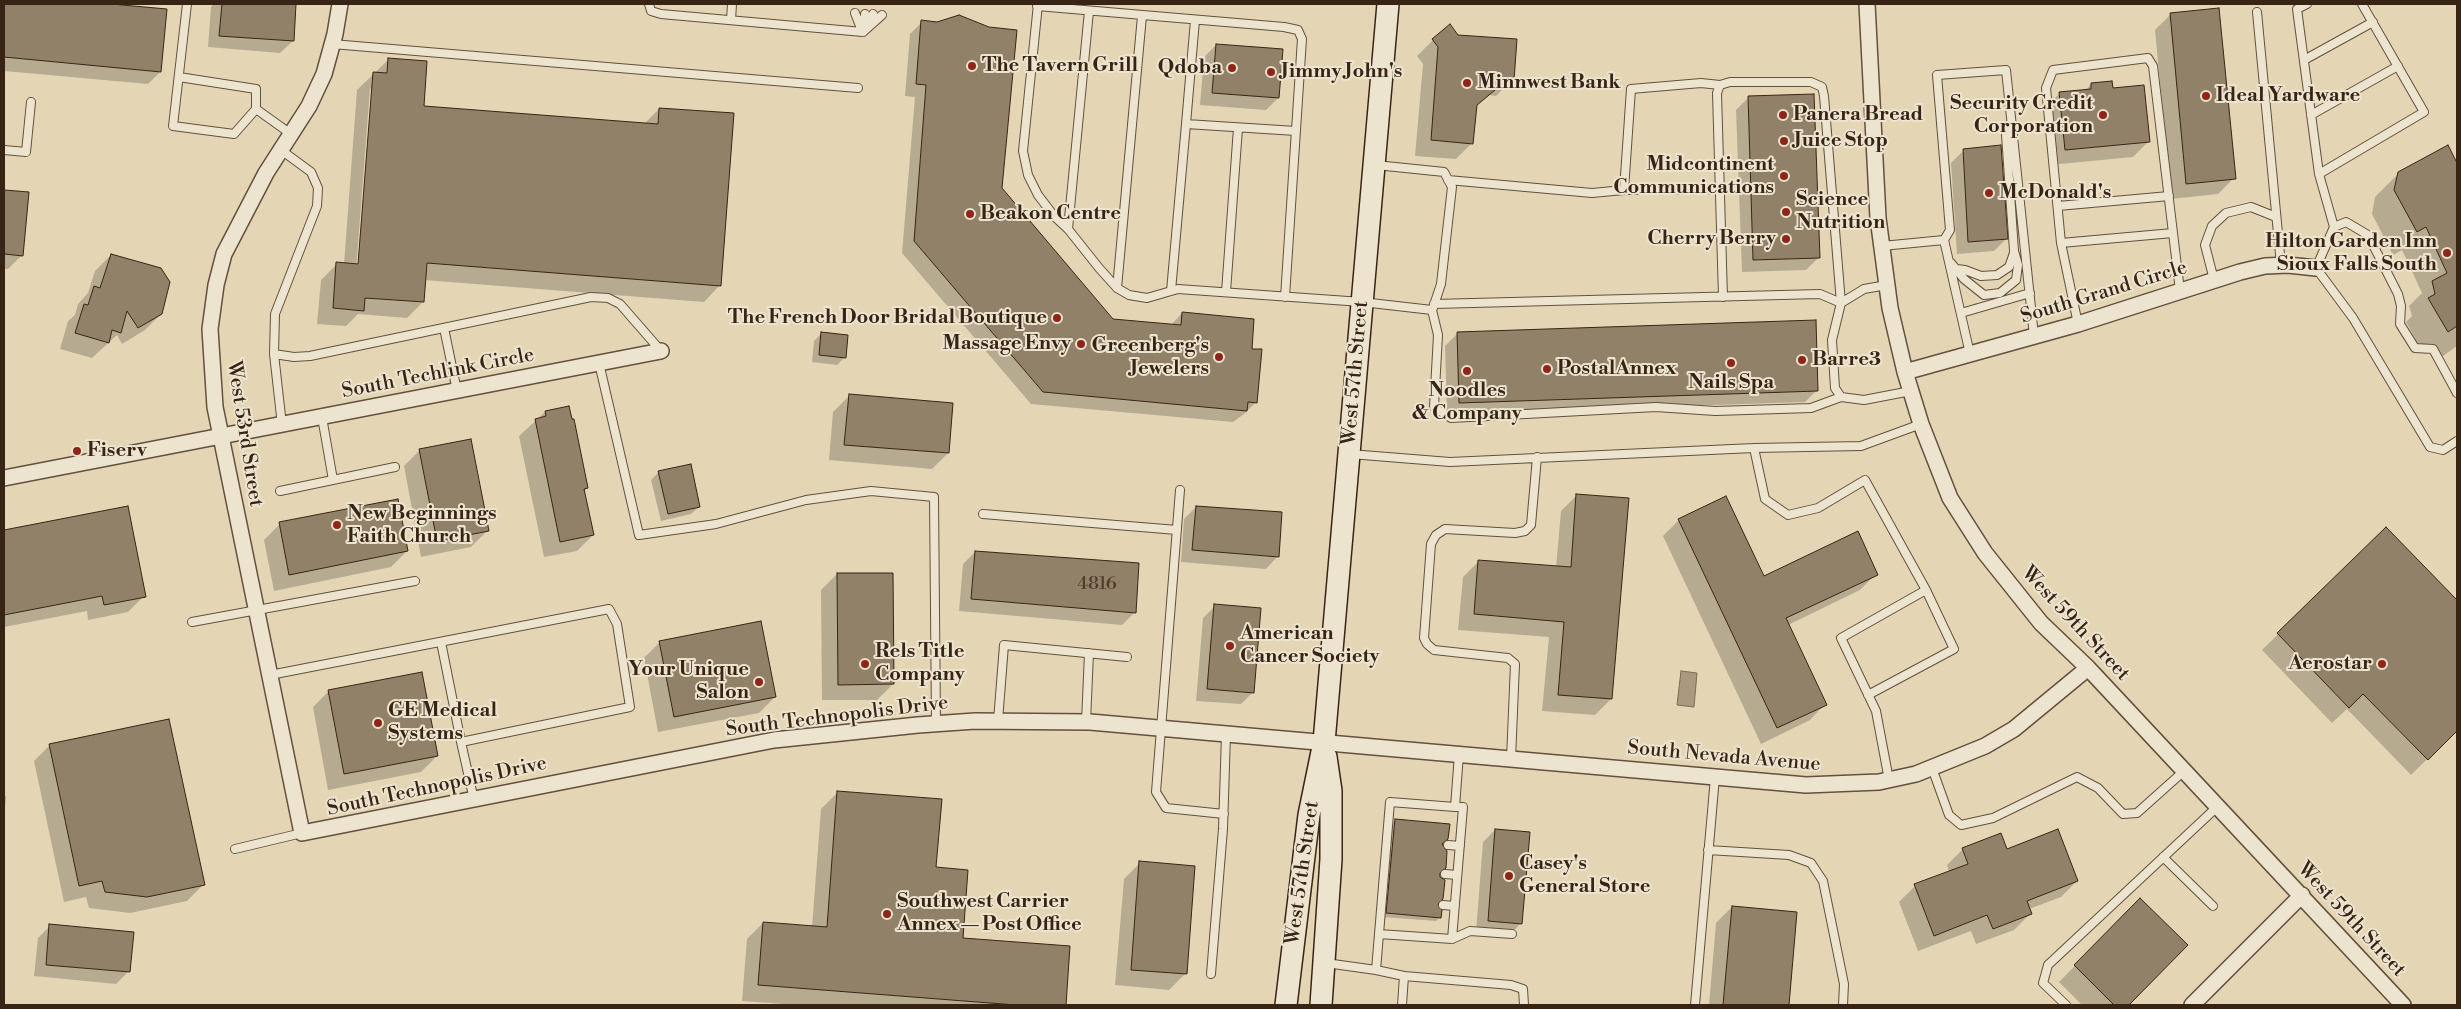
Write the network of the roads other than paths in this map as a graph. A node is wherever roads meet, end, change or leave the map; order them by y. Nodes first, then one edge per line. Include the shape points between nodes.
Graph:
1 (187, 4) edge
2 (340, 4) edge
3 (649, 4) edge
4 (732, 4) edge
5 (1388, 4) edge
6 (1867, 4) edge
7 (2307, 4) edge
8 (2362, 4) edge
9 (1037, 5) edge
10 (1089, 11) junction
11 (2257, 12) dead end
12 (855, 13) dead end
13 (869, 14) dead end
14 (882, 15) dead end
15 (1142, 16) junction
16 (730, 20) junction
17 (1195, 20) junction
18 (2373, 22) junction
19 (863, 32) junction
20 (332, 44) junction
21 (2304, 60) junction
22 (2398, 66) junction
23 (179, 77) junction
24 (1720, 84) junction
25 (858, 88) dead end
26 (31, 102) dead end
27 (256, 109) junction
28 (2311, 115) junction
29 (1186, 124) junction
30 (2012, 124) junction
31 (1238, 128) junction
32 (1296, 131) junction
33 (291, 134) junction
34 (4, 150) edge
35 (280, 150) junction
36 (1374, 164) junction
37 (2318, 174) junction
38 (1448, 180) junction
39 (1720, 189) junction
40 (1624, 190) junction
41 (2169, 196) junction
42 (2058, 206) junction
43 (2276, 217) junction
44 (2334, 227) junction
45 (1068, 229) junction
46 (2173, 233) junction
47 (1944, 240) junction
48 (2062, 243) junction
49 (1882, 246) junction
50 (2014, 251) junction
51 (1951, 263) junction
52 (2281, 265) junction
53 (2316, 268) junction
54 (1957, 269) junction
55 (2214, 280) junction
56 (1887, 285) junction
57 (1117, 288) junction
58 (1171, 291) junction
59 (2180, 291) junction
60 (1226, 292) junction
61 (2030, 293) junction
62 (1723, 296) junction
63 (1285, 297) junction
64 (1362, 302) junction
65 (1841, 303) junction
66 (1433, 307) junction
67 (1961, 313) junction
68 (2078, 324) junction
69 (444, 328) junction
70 (2034, 336) junction
71 (661, 351) joint
72 (274, 354) junction
73 (1970, 354) junction
74 (599, 363) junction
75 (1905, 372) junction
76 (457, 391) junction
77 (1911, 392) junction
78 (2457, 393) edge
79 (1841, 397) junction
80 (322, 417) junction
81 (1921, 424) junction
82 (282, 425) junction
83 (222, 435) junction
84 (2457, 442) edge
85 (1754, 448) junction
86 (1350, 454) junction
87 (1537, 457) junction
88 (395, 467) dead end
89 (4, 478) edge
90 (333, 480) junction
91 (1180, 490) dead end
92 (280, 491) dead end
93 (983, 514) dead end
94 (1177, 530) junction
95 (414, 581) dead end
96 (1926, 590) junction
97 (257, 612) junction
98 (192, 622) dead end
99 (441, 642) junction
100 (1089, 653) junction
101 (1127, 657) dead end
102 (2088, 668) junction
103 (270, 675) junction
104 (1868, 695) junction
105 (998, 721) junction
106 (1086, 722) junction
107 (936, 724) junction
108 (1160, 728) junction
109 (1226, 734) junction
110 (461, 742) junction
111 (1324, 742) junction
112 (1459, 754) junction
113 (1511, 759) junction
114 (1932, 768) junction
115 (2184, 771) junction
116 (1715, 777) junction
117 (1889, 780) junction
118 (474, 800) junction
119 (1455, 807) junction
120 (2217, 808) junction
121 (1224, 814) junction
122 (302, 833) junction
123 (1448, 845) dead end
124 (1460, 846) junction
125 (235, 848) dead end
126 (1708, 850) junction
127 (2163, 857) junction
128 (1445, 874) dead end
129 (1457, 875) junction
130 (2302, 895) junction
131 (1443, 904) dead end
132 (1455, 906) junction
133 (2213, 906) dead end
134 (1379, 934) junction
135 (1512, 934) dead end
136 (1452, 939) junction
137 (1324, 962) junction
138 (1376, 970) junction
139 (1211, 974) dead end
140 (1404, 976) junction
141 (1286, 1005) edge
142 (1321, 1005) edge
143 (1402, 1005) edge
144 (1524, 1005) edge
145 (1695, 1005) edge
146 (1843, 1005) edge
147 (2066, 1005) edge
148 (2192, 1005) edge
149 (2403, 1005) edge

1 - 23 lane
2 - 20 street, West 53rd Street
3 - 16 lane via 651,11 661,14
4 - 16 lane
5 - 36 main road, West 57th Street
6 - 49 street, West 59th Street
7 - 21 lane via 2297,9
8 - 18 lane
9 - 10 lane
9 - 45 lane via 1023,152 1028,175 1038,195
10 - 15 lane
10 - 45 lane
11 - 43 lane
12 - 19 lane
13 - 19 lane
14 - 19 lane
15 - 17 lane
15 - 57 lane
16 - 19 lane
17 - 29 lane
17 - 32 lane via 1298,30 1302,40
18 - 21 lane
18 - 22 lane
20 - 25 lane
20 - 33 street, West 53rd Street via 324,74
21 - 28 lane
22 - 28 lane
22 - 37 lane via 2424,112
23 - 27 lane via 256,89
23 - 27 lane via 173,126 234,134
24 - 39 lane via 1717,93
24 - 40 lane via 1631,89
24 - 65 lane via 1811,82 1822,87
26 - 34 lane via 26,152
27 - 33 lane
28 - 37 lane
29 - 31 lane
29 - 58 lane
30 - 47 lane via 2006,70 1937,75 1950,230
30 - 50 lane via 2006,135
30 - 61 lane
31 - 32 lane
31 - 60 lane
32 - 63 lane
33 - 35 street, West 53rd Street
35 - 72 lane via 311,172 318,188 317,206 275,314
35 - 83 street, West 53rd Street via 235,229 216,285 210,329 211,367
36 - 38 lane via 1444,172
36 - 64 main road, West 57th Street
37 - 44 lane
38 - 40 lane via 1592,193
38 - 66 lane via 1452,187 1449,215 1440,284
39 - 40 lane
39 - 62 lane
41 - 42 lane
41 - 42 lane via 2153,66 2148,58 2053,70 2046,88
41 - 46 lane
42 - 48 lane
43 - 52 lane
43 - 55 lane via 2251,208 2226,213 2212,226 2205,246
44 - 53 lane
44 - 78 lane via 2346,222 2368,235 2398,294 2400,324 2415,348 2433,349
45 - 57 lane
46 - 48 lane
46 - 59 lane
47 - 49 lane
47 - 51 lane
48 - 68 lane
49 - 56 street, West 59th Street
50 - 54 lane via 2009,267 1997,275 1980,276
50 - 54 lane via 2018,265 2016,280 2000,293 1984,295
51 - 54 lane
51 - 67 lane
52 - 53 street, South Grand Circle
52 - 55 street, South Grand Circle via 2265,266
53 - 84 lane via 2353,318 2430,447 2443,450
55 - 59 street, South Grand Circle
56 - 65 lane via 1864,289
56 - 75 street, West 59th Street
57 - 58 lane via 1129,295 1147,298
58 - 60 lane
59 - 68 street, South Grand Circle
60 - 63 lane
61 - 67 lane
61 - 70 lane
62 - 65 lane via 1820,294
62 - 66 lane
63 - 64 lane
64 - 66 lane
64 - 86 main road, West 57th Street
65 - 79 lane via 1832,340 1835,388
66 - 79 lane via 1438,335 1434,407 1451,418 1656,407 1715,411 1811,408
67 - 73 lane
68 - 70 street, South Grand Circle
69 - 71 lane via 591,298 608,298 633,316
69 - 72 lane via 310,356
69 - 76 lane
70 - 73 street, South Grand Circle
71 - 74 street, South Techlink Circle
72 - 82 lane
73 - 75 street, South Grand Circle
74 - 76 street, South Techlink Circle
74 - 107 lane via 639,535 716,524 806,500 870,491 934,497
75 - 77 street, West 59th Street
76 - 80 street, South Techlink Circle
77 - 79 lane via 1864,400
77 - 81 street, West 59th Street
80 - 82 street, South Techlink Circle
80 - 90 lane
81 - 85 lane via 1861,446
81 - 102 street, West 59th Street via 1950,498 1985,553 2041,623
82 - 83 street, South Techlink Circle
83 - 89 street, South Techlink Circle
83 - 97 street, West 53rd Street
85 - 87 lane
85 - 96 lane via 1765,499 1788,515 1818,508 1865,480
86 - 87 lane via 1450,462
86 - 111 main road, West 57th Street
87 - 113 lane via 1531,525 1525,531 1445,529 1436,534 1431,544 1426,644 1434,650 1508,658 1516,664
88 - 90 lane
90 - 92 lane
91 - 94 lane
93 - 94 lane
94 - 108 lane
95 - 97 lane
96 - 104 lane via 1841,638
96 - 104 lane via 1954,649
97 - 98 lane
97 - 103 street, West 53rd Street
99 - 103 lane
99 - 110 lane
99 - 110 lane via 609,609 617,624 630,707
100 - 101 lane
100 - 105 lane via 1004,646
100 - 106 lane
102 - 114 street, South Nevada Avenue via 2014,729 1985,746
102 - 115 street, West 59th Street
103 - 122 street, West 53rd Street
104 - 117 lane via 1876,710
105 - 106 street, South Technopolis Drive
105 - 107 street, South Technopolis Drive
106 - 108 street, South Technopolis Drive
107 - 118 street, South Technopolis Drive via 774,740
108 - 109 street, South Technopolis Drive
108 - 121 lane via 1156,792 1166,808
109 - 111 street, South Technopolis Drive
109 - 121 lane
110 - 118 lane
111 - 112 street, South Nevada Avenue
111 - 137 main road, West 57th Street via 1331,792 1331,858
111 - 141 main road, West 57th Street via 1309,815
112 - 113 street, South Nevada Avenue
112 - 119 lane
113 - 116 street, South Nevada Avenue
114 - 115 lane via 1949,815 1961,825 1993,818 2076,777 2098,788 2123,814 2137,813
114 - 117 street, South Nevada Avenue
115 - 120 street, West 59th Street
116 - 117 street, South Nevada Avenue via 1806,785
116 - 126 lane
118 - 122 street, South Technopolis Drive
119 - 124 lane via 1463,807
119 - 134 lane via 1390,802 1388,869
120 - 127 lane
120 - 130 street, West 59th Street
121 - 139 lane
122 - 125 lane
123 - 124 lane
124 - 129 lane
126 - 145 lane
126 - 146 lane via 1789,855 1811,863 1823,881 1844,984
127 - 133 lane
127 - 147 lane via 2048,965 2043,983
128 - 129 lane
129 - 132 lane
130 - 148 street
130 - 149 street, West 59th Street
131 - 132 lane
132 - 136 lane
134 - 136 lane
134 - 138 lane
135 - 136 lane via 1470,931
137 - 138 lane
137 - 142 main road, West 57th Street
138 - 140 lane
140 - 143 lane
140 - 144 lane via 1511,985 1523,989

